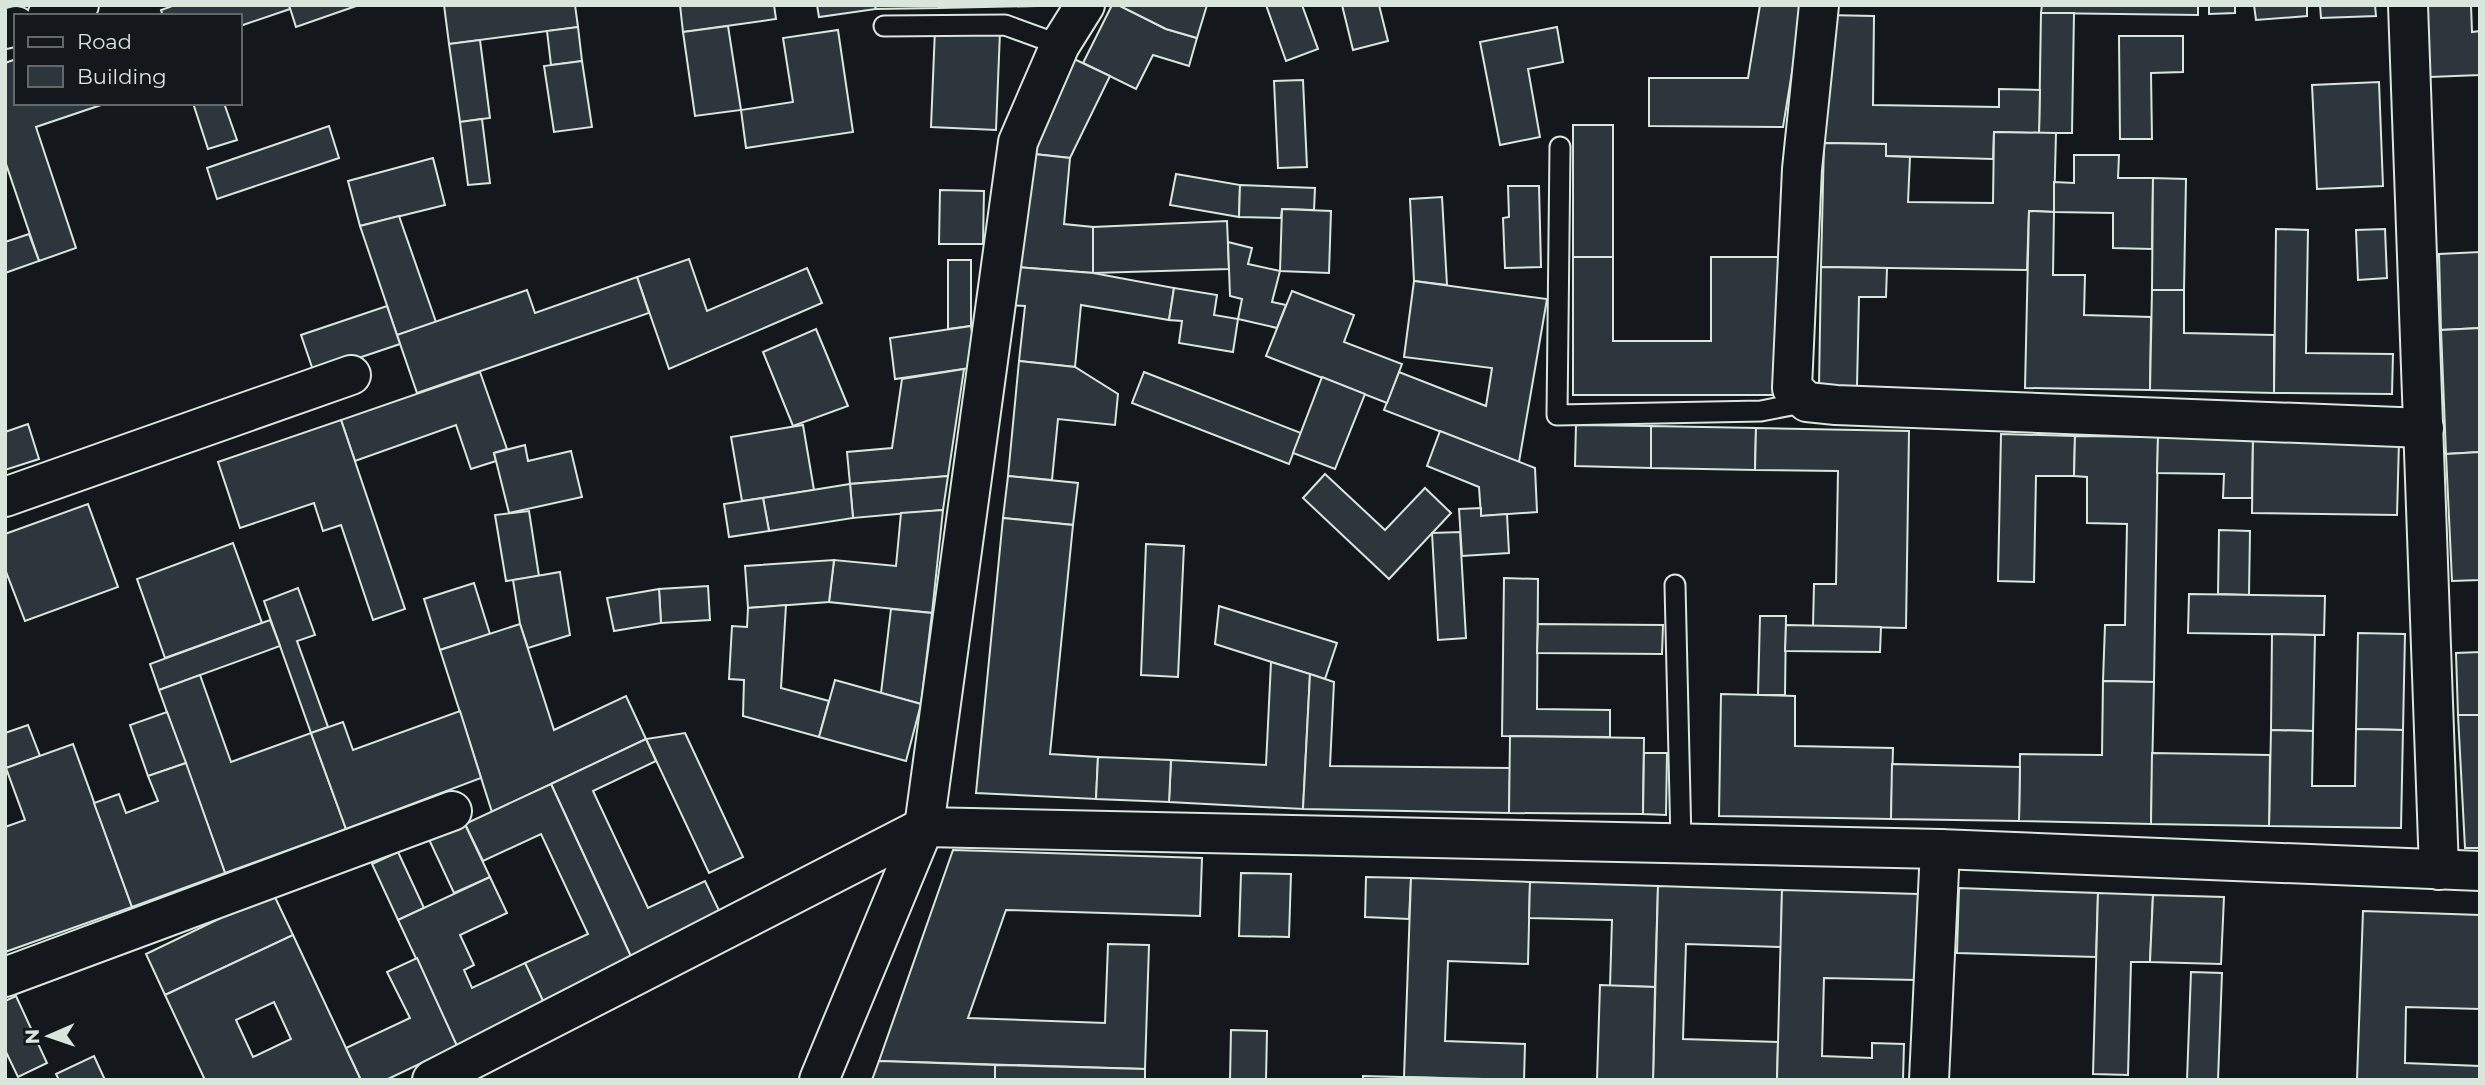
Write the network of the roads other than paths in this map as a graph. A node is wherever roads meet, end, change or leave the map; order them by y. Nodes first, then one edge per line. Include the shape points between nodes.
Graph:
1 (79, 5) edge
2 (1085, 5) edge
3 (1819, 5) edge
4 (2408, 5) edge
5 (53, 14) edge
6 (884, 26) dead end
7 (1060, 45) junction
8 (1560, 147) dead end
9 (351, 375) dead end
10 (1807, 402) junction
11 (2424, 428) junction
12 (5, 497) edge
13 (1675, 585) dead end
14 (452, 811) dead end
15 (924, 827) junction
16 (1681, 842) junction
17 (1940, 849) junction
18 (2439, 870) junction
19 (2480, 871) edge
20 (5, 977) edge
21 (432, 1080) edge
22 (819, 1080) edge
23 (1929, 1080) edge

1 - 5 street
2 - 7 street
3 - 10 street via 1802,169 1792,388
4 - 11 street
6 - 7 lane via 1005,25
7 - 15 street via 1018,142
8 - 10 lane via 1557,415 1761,411
9 - 12 street
10 - 11 street
11 - 18 street
13 - 16 lane
14 - 20 street
15 - 16 street
15 - 21 street
15 - 22 street
16 - 17 street
17 - 18 street
17 - 23 street
18 - 19 street

